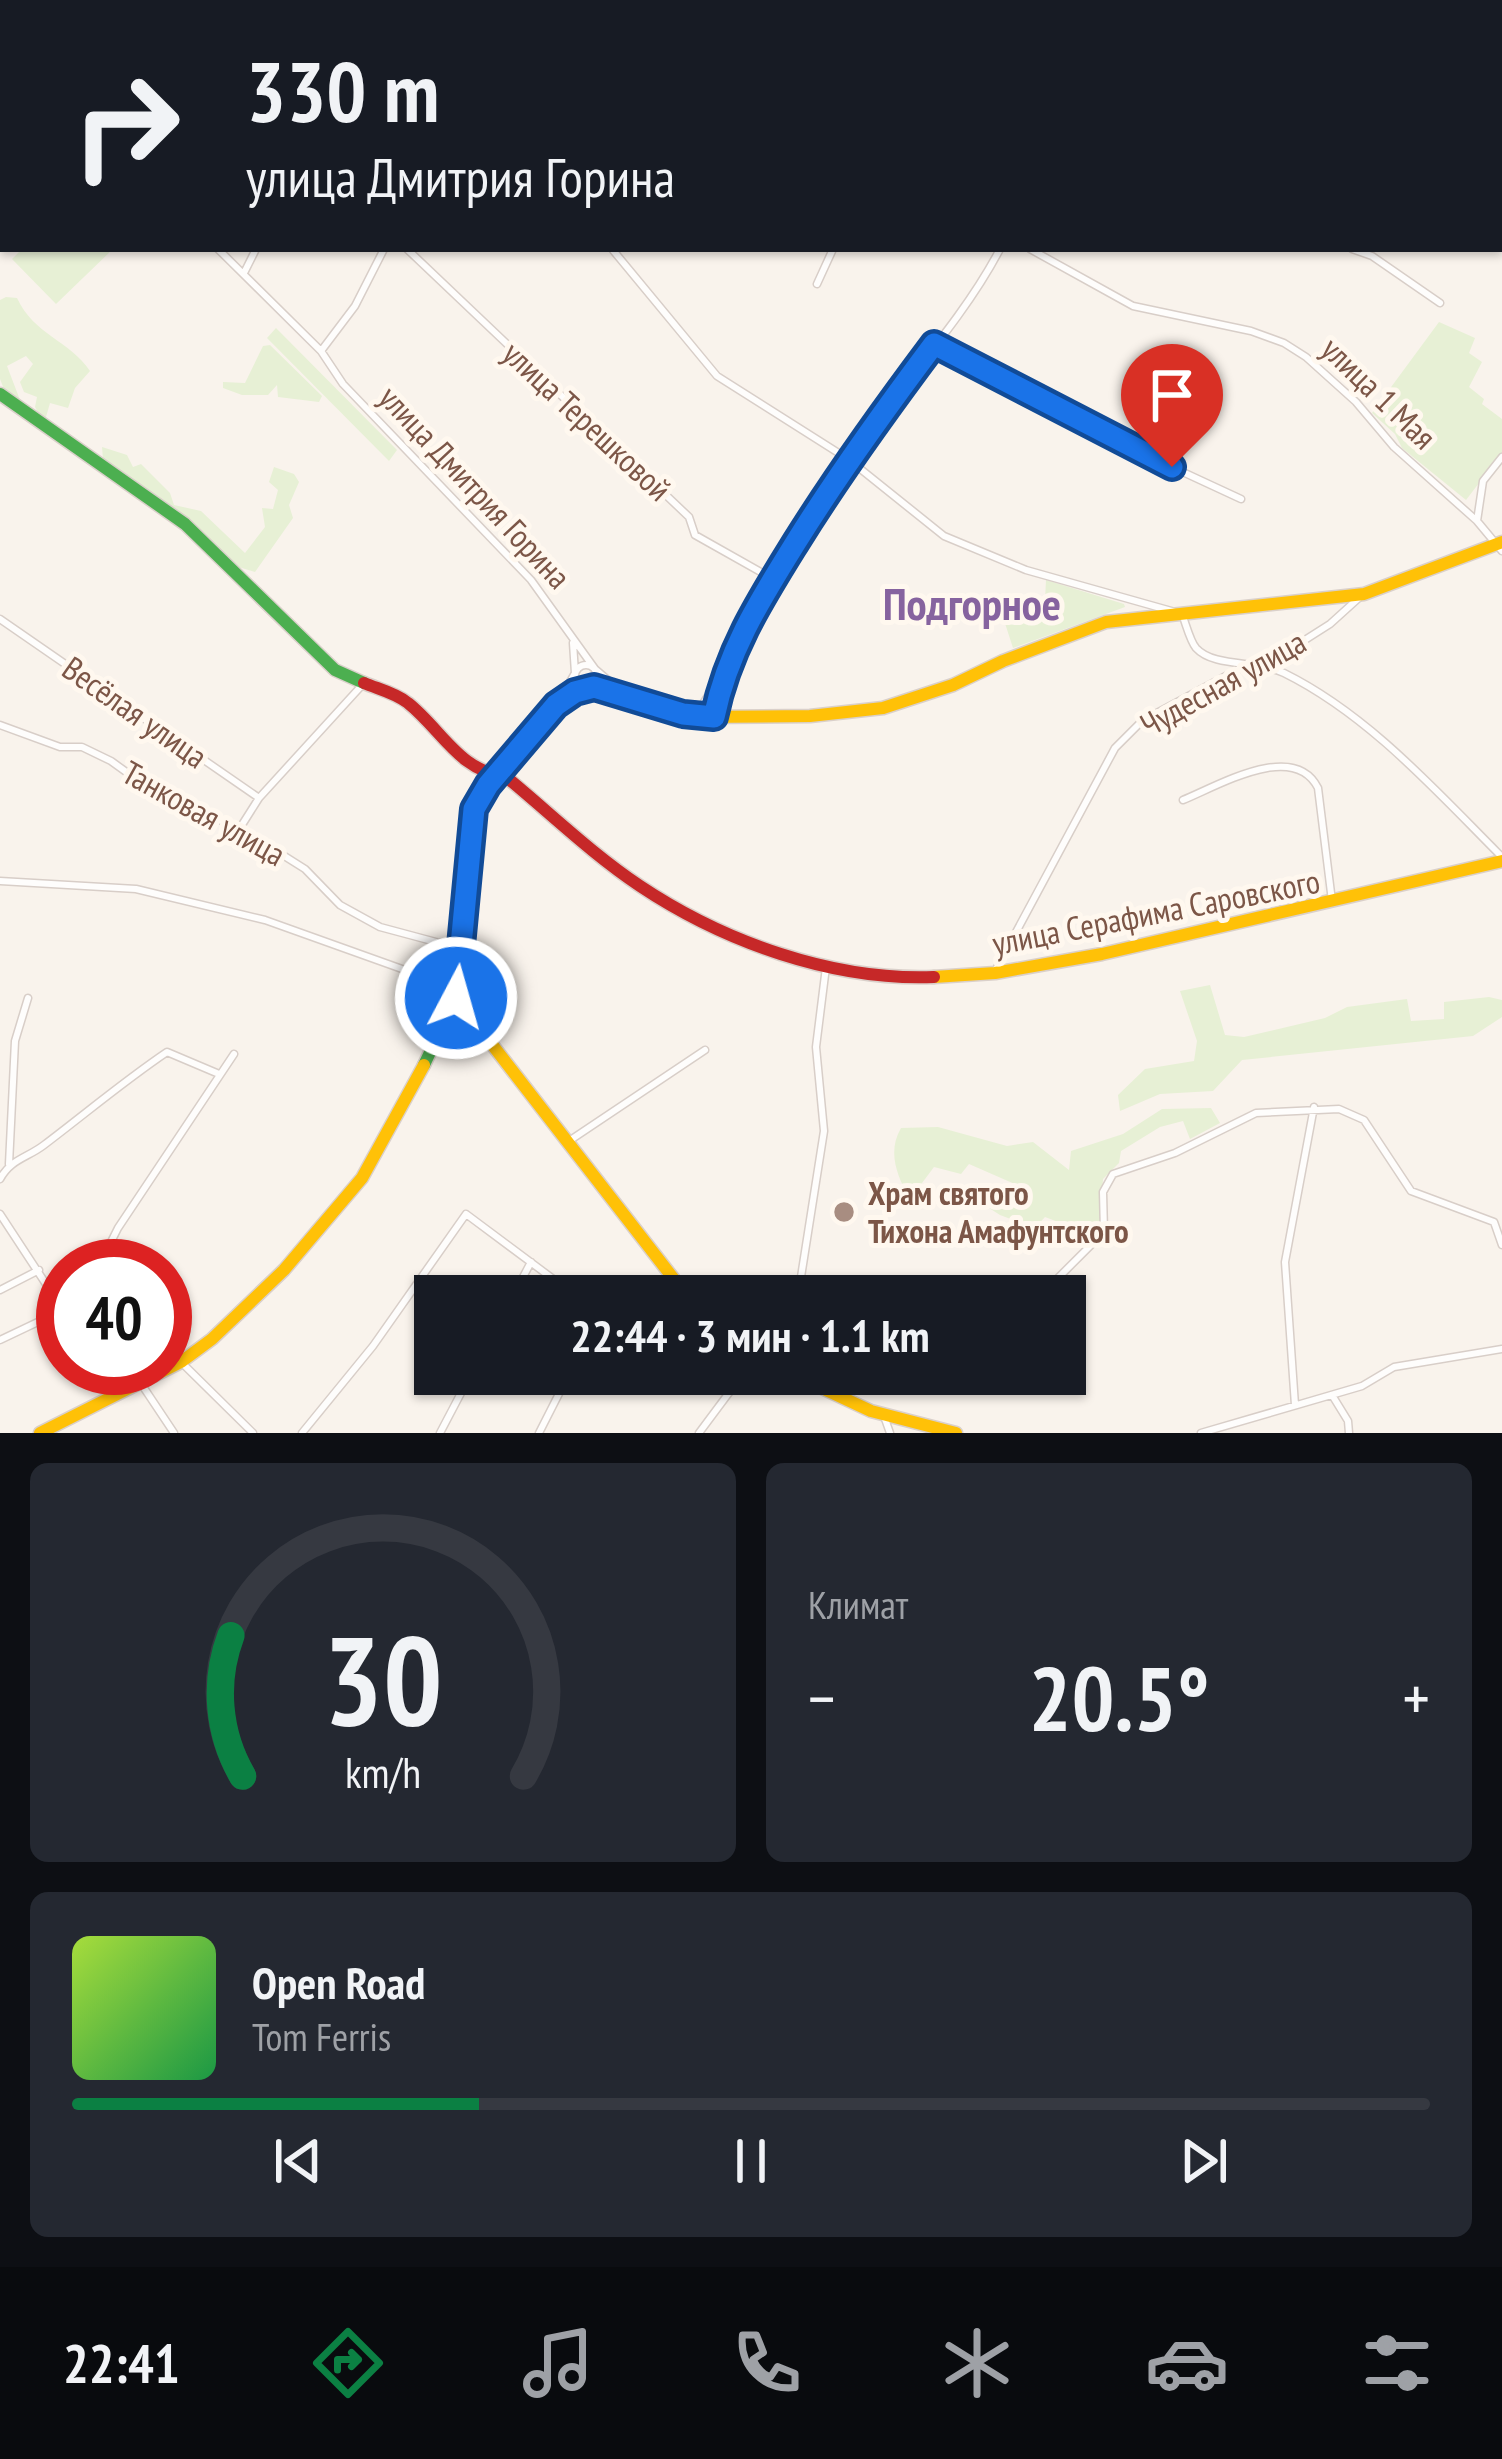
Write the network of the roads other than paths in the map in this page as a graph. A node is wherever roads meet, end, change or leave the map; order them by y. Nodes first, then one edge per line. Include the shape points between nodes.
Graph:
1 (221, 252) edge
2 (255, 252) edge
3 (382, 252) edge
4 (410, 252) edge
5 (614, 252) edge
6 (832, 252) edge
7 (998, 252) edge
8 (1035, 252) edge
9 (1361, 252) edge
10 (244, 274) junction
11 (817, 284) dead end
12 (1440, 303) dead end
13 (934, 344) junction
14 (321, 351) junction
15 (0, 394) edge
16 (1502, 457) edge
17 (848, 459) junction
18 (1241, 499) dead end
19 (1477, 521) junction
20 (1500, 546) edge
21 (773, 580) junction
22 (1364, 594) junction
23 (1182, 614) junction
24 (0, 619) edge
25 (570, 634) junction
26 (1252, 662) junction
27 (595, 669) junction
28 (575, 673) junction
29 (722, 676) junction
30 (364, 683) junction
31 (588, 687) junction
32 (626, 695) junction
33 (556, 705) junction
34 (694, 717) junction
35 (714, 717) junction
36 (0, 724) edge
37 (496, 776) junction
38 (259, 798) junction
39 (1183, 800) dead end
40 (240, 828) junction
41 (1502, 859) edge
42 (0, 881) edge
43 (1333, 905) junction
44 (462, 950) junction
45 (826, 968) junction
46 (993, 975) junction
47 (28, 998) dead end
48 (456, 998) junction
49 (705, 1050) dead end
50 (234, 1054) dead end
51 (219, 1074) junction
52 (1314, 1107) junction
53 (566, 1142) junction
54 (9, 1164) junction
55 (0, 1179) edge
56 (0, 1214) edge
57 (112, 1239) edge
58 (1502, 1245) edge
59 (532, 1262) junction
60 (36, 1266) edge
61 (36, 1272) edge
62 (525, 1275) edge
63 (549, 1275) edge
64 (670, 1275) edge
65 (801, 1275) edge
66 (1061, 1275) edge
67 (0, 1290) edge
68 (36, 1323) edge
69 (0, 1340) edge
70 (1502, 1349) edge
71 (192, 1354) edge
72 (192, 1373) edge
73 (149, 1395) edge
74 (460, 1395) edge
75 (558, 1395) edge
76 (728, 1395) edge
77 (832, 1395) edge
78 (1332, 1395) junction
79 (113, 1396) edge
80 (1295, 1405) junction
81 (884, 1416) junction
82 (40, 1433) edge
83 (174, 1433) edge
84 (253, 1433) edge
85 (302, 1433) edge
86 (440, 1433) edge
87 (539, 1433) edge
88 (700, 1433) edge
89 (890, 1433) edge
90 (956, 1433) edge
91 (1201, 1433) edge
92 (1349, 1433) edge

1 - 10 street, улица Дмитрия Горина
2 - 10 street
3 - 14 street
4 - 21 street, улица Терешковой via 688,518 695,535
5 - 17 street via 717,376
6 - 11 street
7 - 13 street
8 - 19 street, улица 1 Мая via 1133,306 1251,331 1295,350
9 - 12 street
10 - 14 street, улица Дмитрия Горина
13 - 17 street
13 - 18 street
14 - 25 street, улица Дмитрия Горина via 343,385 531,580
15 - 30 street, улица Серафима Саровского via 185,524 335,670
16 - 19 street via 1483,481
17 - 21 street
17 - 23 street via 944,536 1026,570
19 - 20 street, улица 1 Мая
20 - 22 street
21 - 29 street
22 - 23 street
22 - 26 street, Чудесная улица via 1275,658
23 - 26 street via 1196,648 1220,662
23 - 35 street, улица Дмитрия Горина via 1106,622 884,708
24 - 38 street, Весёлая улица
25 - 27 street, улица Дмитрия Горина
25 - 28 street
26 - 41 street via 1320,693 1370,730
26 - 46 street, Чудесная улица via 1142,722 1114,748
27 - 28 street via 582,665
27 - 31 street
27 - 32 street, улица Дмитрия Горина
28 - 31 street
28 - 33 street
29 - 34 street
29 - 35 street
30 - 37 street, улица Серафима Саровского via 405,700 468,763
30 - 38 street
31 - 32 street
31 - 33 street
32 - 34 street, улица Дмитрия Горина
33 - 37 street
34 - 35 street, улица Дмитрия Горина
36 - 40 street, Танковая улица via 82,747 161,797
37 - 44 street via 471,823
37 - 45 street, улица Серафима Саровского via 686,913
38 - 40 street
39 - 43 street via 1267,766 1312,777
40 - 44 street, Танковая улица via 380,927
41 - 43 street, улица Серафима Саровского
42 - 48 street via 136,889 265,920 430,979
43 - 46 street, улица Серафима Саровского
44 - 48 street
45 - 46 street, улица Серафима Саровского via 883,977
45 - 65 street via 816,1047 824,1131
47 - 54 street via 15,1041
48 - 53 street
48 - 71 street via 362,1178 284,1270
49 - 53 street
50 - 51 street
51 - 54 street via 166,1052
51 - 57 street
52 - 58 street via 1364,1120 1411,1191 1494,1222
52 - 66 street via 1256,1113 1113,1174 1103,1192 1104,1232
52 - 80 street via 1285,1262
53 - 64 street
54 - 55 street
56 - 60 street
59 - 62 street
59 - 63 street
59 - 85 street via 466,1214
61 - 67 street
68 - 69 street
70 - 78 street via 1394,1367
72 - 84 street
73 - 83 street
74 - 86 street
75 - 87 street
76 - 88 street
77 - 81 street
78 - 80 street
78 - 92 street
79 - 82 street
80 - 91 street
81 - 89 street
81 - 90 street

